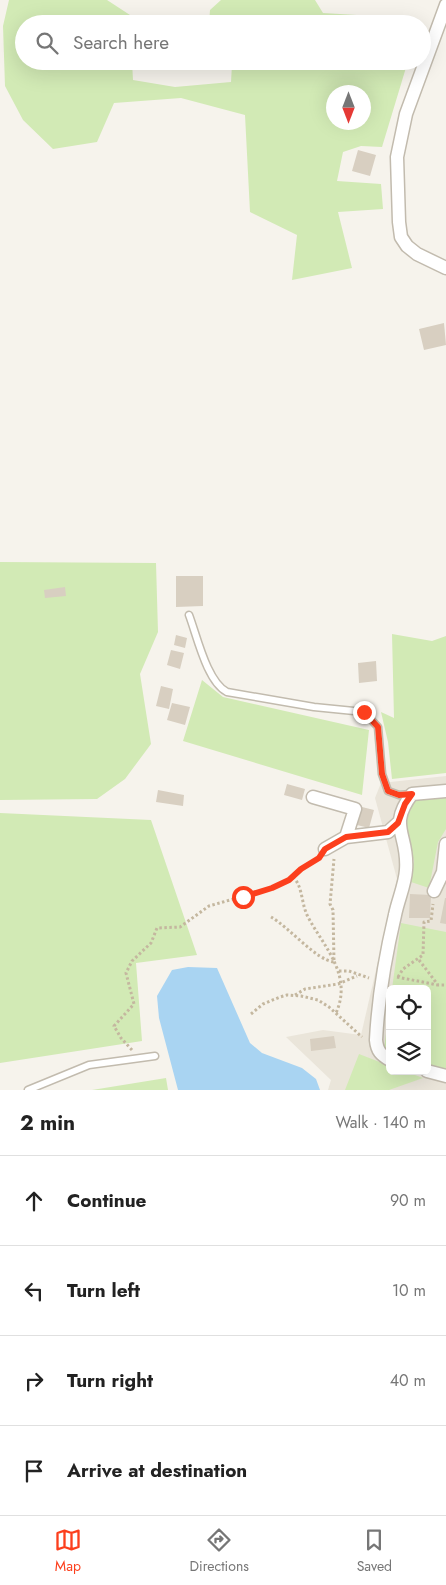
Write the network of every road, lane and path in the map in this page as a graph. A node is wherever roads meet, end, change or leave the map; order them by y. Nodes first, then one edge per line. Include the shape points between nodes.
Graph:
1 (446, 5) edge
2 (431, 46) edge
3 (422, 70) edge
4 (446, 268) edge
5 (189, 615) dead end
6 (446, 791) edge
7 (412, 794) junction
8 (313, 797) dead end
9 (398, 823) junction
10 (336, 843) junction
11 (446, 844) edge
12 (293, 877) junction
13 (434, 891) joint
14 (271, 917) dead end
15 (334, 962) junction
16 (359, 976) dead end
17 (398, 977) dead end
18 (340, 984) junction
19 (438, 985) junction
20 (446, 985) edge
21 (294, 996) junction
22 (336, 1013) junction
23 (251, 1014) dead end
24 (366, 1044) dead end
25 (155, 1056) dead end
26 (139, 1057) junction
27 (386, 1058) edge
28 (431, 1072) edge
29 (446, 1076) edge
30 (28, 1090) edge

1 - 2 street
3 - 4 street via 406,114 397,157 399,222 401,237 408,246
5 - 7 lane via 219,688 314,707 364,712 378,727 382,774 388,791 399,795
6 - 7 street
7 - 9 street
8 - 10 street via 355,809
9 - 10 street via 388,832
9 - 27 street via 407,857 406,875 395,914 376,1040 377,1048
10 - 12 path
10 - 15 path via 330,904 333,910
11 - 13 street via 443,872
12 - 15 path via 298,881 308,917
12 - 26 path via 272,888 209,906 180,927 157,928 151,943 132,961 126,974 134,1004 114,1026
13 - 19 path via 433,911 431,920 424,922 423,955 419,960
14 - 15 path via 296,935 320,959
15 - 18 path
16 - 18 path
17 - 19 path
18 - 21 path via 305,989
18 - 22 path via 340,1006
19 - 20 path
21 - 22 path via 318,1000
21 - 23 path via 280,997 263,1004
22 - 24 path via 358,1031
25 - 26 lane
26 - 30 lane via 89,1065
28 - 29 street

